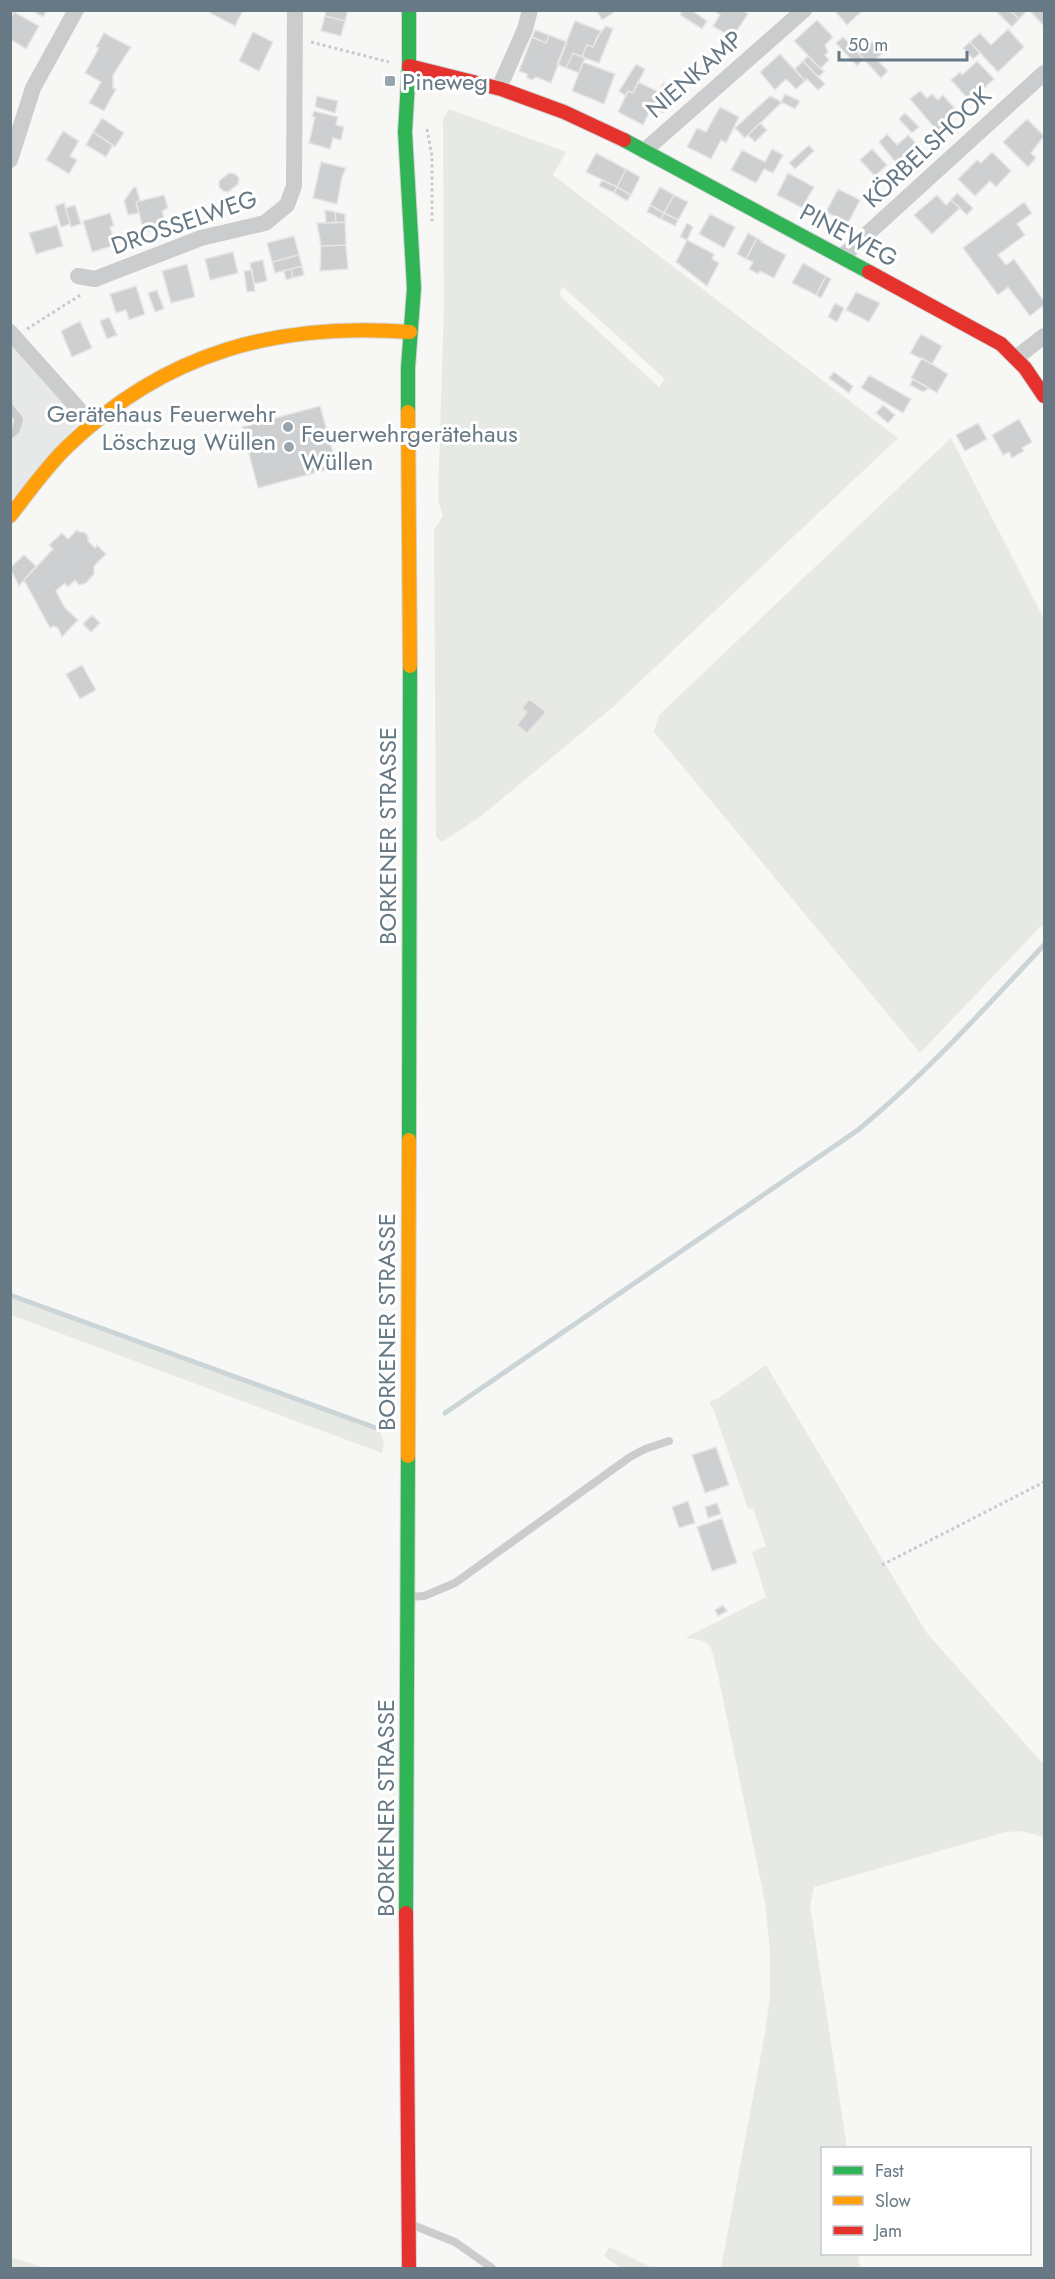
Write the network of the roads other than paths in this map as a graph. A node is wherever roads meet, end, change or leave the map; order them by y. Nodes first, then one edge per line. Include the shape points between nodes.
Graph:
1 (76, 10) edge
2 (295, 10) edge
3 (409, 10) edge
4 (530, 10) edge
5 (804, 10) edge
6 (409, 66) junction
7 (1044, 73) edge
8 (499, 88) junction
9 (644, 151) junction
10 (10, 160) edge
11 (843, 256) junction
12 (86, 277) road end
13 (410, 332) junction
14 (12, 334) edge
15 (1044, 336) edge
16 (1017, 357) junction
17 (1044, 396) edge
18 (10, 408) edge
19 (92, 424) junction
20 (10, 435) edge
21 (10, 516) edge
22 (669, 1441) dead end
23 (408, 1597) junction
24 (409, 2223) junction
25 (409, 2268) edge
26 (492, 2268) edge

1 - 10 street via 33,88
2 - 12 street, DROSSELWEG via 294,186 287,206 265,223 201,238
3 - 6 main road, BORKENER STRASSE
4 - 8 street
5 - 9 street, NIENKAMP
6 - 8 main road, PINEWEG
6 - 13 main road, BORKENER STRASSE via 405,132 414,288
7 - 11 street, KÖRBELSHOOK
8 - 9 main road, PINEWEG
9 - 11 main road, PINEWEG
11 - 16 main road, PINEWEG via 1001,344
13 - 19 main road via 294,333 231,348 165,374 114,405
13 - 23 main road, BORKENER STRASSE
14 - 19 street
15 - 16 street
16 - 17 main road, PINEWEG
18 - 20 lane via 19,419
19 - 21 main road via 46,469
22 - 23 lane via 630,1457 455,1583 424,1596
23 - 24 main road, BORKENER STRASSE
24 - 25 main road, BORKENER STRASSE
24 - 26 lane via 455,2242

